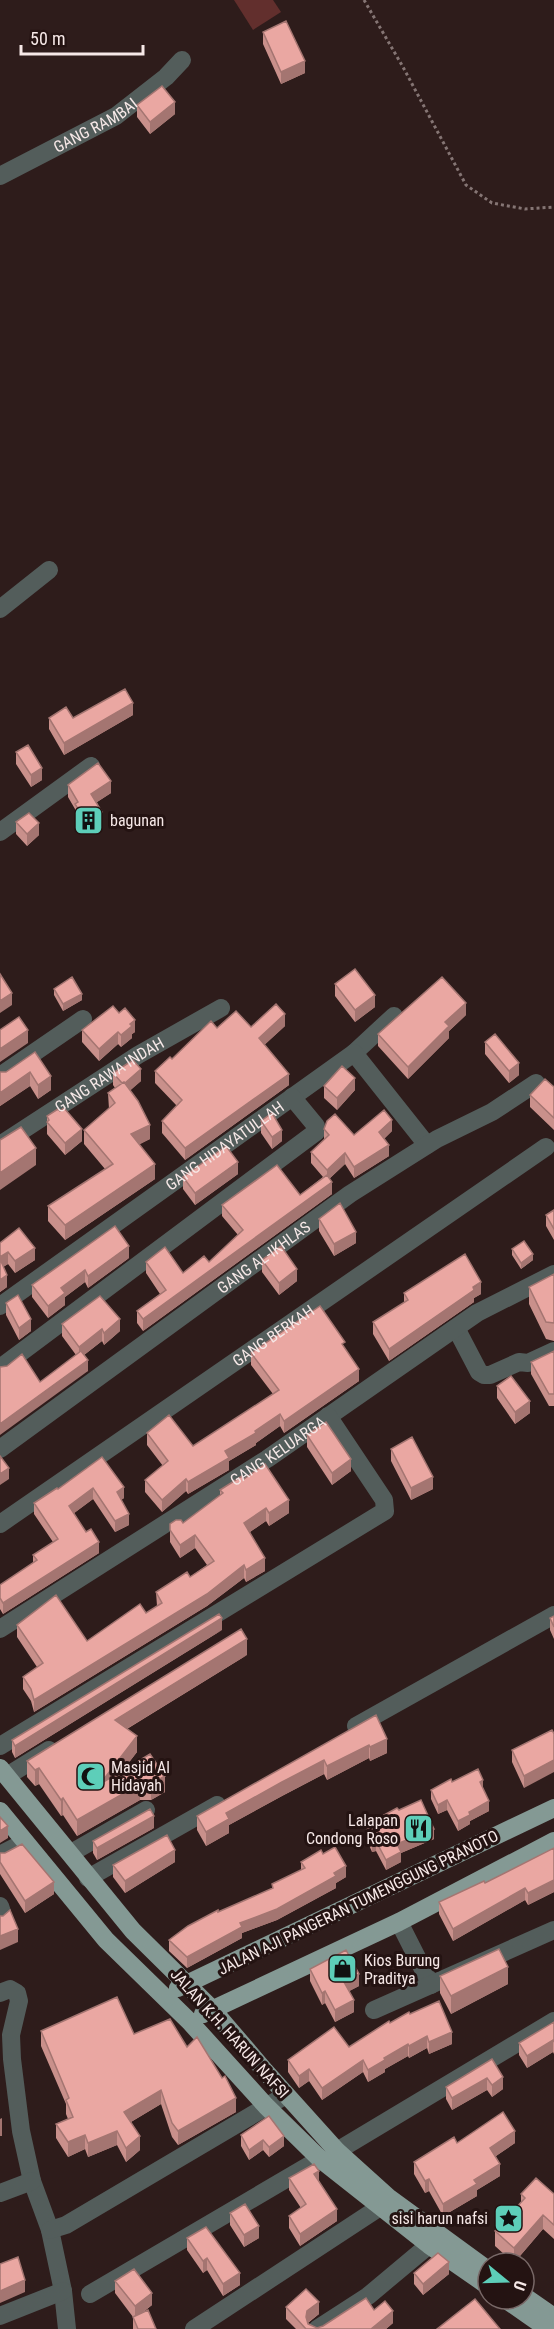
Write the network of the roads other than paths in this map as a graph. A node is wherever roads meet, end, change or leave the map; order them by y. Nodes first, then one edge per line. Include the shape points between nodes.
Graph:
1 (182, 60) dead end
2 (0, 176) edge
3 (50, 570) dead end
4 (0, 609) edge
5 (91, 766) edge
6 (0, 832) edge
7 (221, 1008) dead end
8 (394, 1016) edge
9 (83, 1019) dead end
10 (354, 1053) junction
11 (0, 1076) edge
12 (536, 1083) dead end
13 (292, 1097) junction
14 (0, 1145) edge
15 (427, 1145) junction
16 (546, 1147) dead end
17 (554, 1274) edge
18 (0, 1306) edge
19 (456, 1328) junction
20 (554, 1351) edge
21 (0, 1368) edge
22 (328, 1416) junction
23 (0, 1449) edge
24 (0, 1524) edge
25 (554, 1614) edge
26 (0, 1629) edge
27 (344, 1733) edge
28 (68, 1739) edge
29 (0, 1746) edge
30 (3, 1772) edge
31 (232, 1797) edge
32 (554, 1808) edge
33 (146, 1810) edge
34 (0, 1811) edge
35 (554, 1841) edge
36 (25, 1842) junction
37 (71, 1853) junction
38 (0, 1855) edge
39 (88, 1878) junction
40 (0, 1906) edge
41 (0, 1919) edge
42 (399, 1922) junction
43 (554, 1930) edge
44 (187, 1983) junction
45 (431, 1985) junction
46 (0, 1993) edge
47 (163, 1995) junction
48 (212, 2009) junction
49 (374, 2010) dead end
50 (189, 2021) junction
51 (554, 2021) edge
52 (7, 2086) edge
53 (286, 2095) junction
54 (266, 2106) junction
55 (337, 2151) junction
56 (320, 2159) junction
57 (32, 2181) junction
58 (0, 2193) edge
59 (380, 2207) junction
60 (57, 2228) junction
61 (429, 2245) junction
62 (476, 2261) edge
63 (476, 2278) edge
64 (63, 2291) junction
65 (90, 2294) dead end
66 (524, 2311) edge
67 (534, 2311) edge
68 (0, 2316) edge
69 (544, 2325) edge
70 (68, 2329) edge
71 (194, 2329) edge
72 (317, 2329) edge

1 - 2 street, GANG RAMBAI via 116,116
3 - 4 street
5 - 6 street
7 - 14 street, GANG RAWA INDAH via 138,1055
8 - 10 street, GANG HIDAYATULLAH
9 - 11 street
10 - 13 street, GANG HIDAYATULLAH
10 - 15 street
12 - 15 street, GANG AL-IKHLAS via 492,1112
13 - 18 street, GANG HIDAYATULLAH
13 - 21 street via 316,1126 316,1132
15 - 23 street, GANG AL-IKHLAS via 350,1194
16 - 24 street, GANG BERKAH
17 - 19 street, GANG KELUARGA via 477,1313
19 - 20 street via 484,1375
19 - 22 street, GANG KELUARGA
22 - 26 street, GANG KELUARGA
22 - 29 street via 384,1500 385,1511
25 - 27 street
28 - 30 street
30 - 37 main road, JALAN K.H. HARUN NAFSI
31 - 39 street
32 - 44 main road, JALAN AJI PANGERAN TUMENGGUNG PRANOTO
33 - 37 street
34 - 36 main road, JALAN K.H. HARUN NAFSI
35 - 42 main road, JALAN AJI PANGERAN TUMENGGUNG PRANOTO
36 - 38 street
36 - 47 main road, JALAN K.H. HARUN NAFSI via 106,1940
37 - 39 main road, JALAN K.H. HARUN NAFSI
39 - 44 main road, JALAN K.H. HARUN NAFSI via 133,1931
40 - 41 street
42 - 45 street
42 - 48 main road, JALAN AJI PANGERAN TUMENGGUNG PRANOTO
43 - 45 street
44 - 47 main road, JALAN AJI PANGERAN TUMENGGUNG PRANOTO
44 - 48 main road, JALAN K.H. HARUN NAFSI
45 - 49 street
46 - 52 street via 10,1989 17,1993 19,2001 11,2035
47 - 50 main road, JALAN K.H. HARUN NAFSI
48 - 50 main road, JALAN AJI PANGERAN TUMENGGUNG PRANOTO
48 - 53 main road, JALAN K.H. HARUN NAFSI
50 - 54 main road, JALAN K.H. HARUN NAFSI
51 - 55 street
52 - 57 street
53 - 54 street
53 - 55 main road, JALAN K.H. HARUN NAFSI
54 - 56 main road, JALAN K.H. HARUN NAFSI
54 - 60 street
55 - 62 main road, JALAN K.H. HARUN NAFSI via 388,2197
56 - 59 main road, JALAN K.H. HARUN NAFSI
56 - 65 street
57 - 58 street
57 - 60 street
59 - 61 main road, JALAN K.H. HARUN NAFSI
59 - 71 street
60 - 64 street
61 - 63 main road, JALAN K.H. HARUN NAFSI
61 - 72 street via 368,2296
64 - 68 street
64 - 70 street
66 - 69 main road
67 - 69 main road

